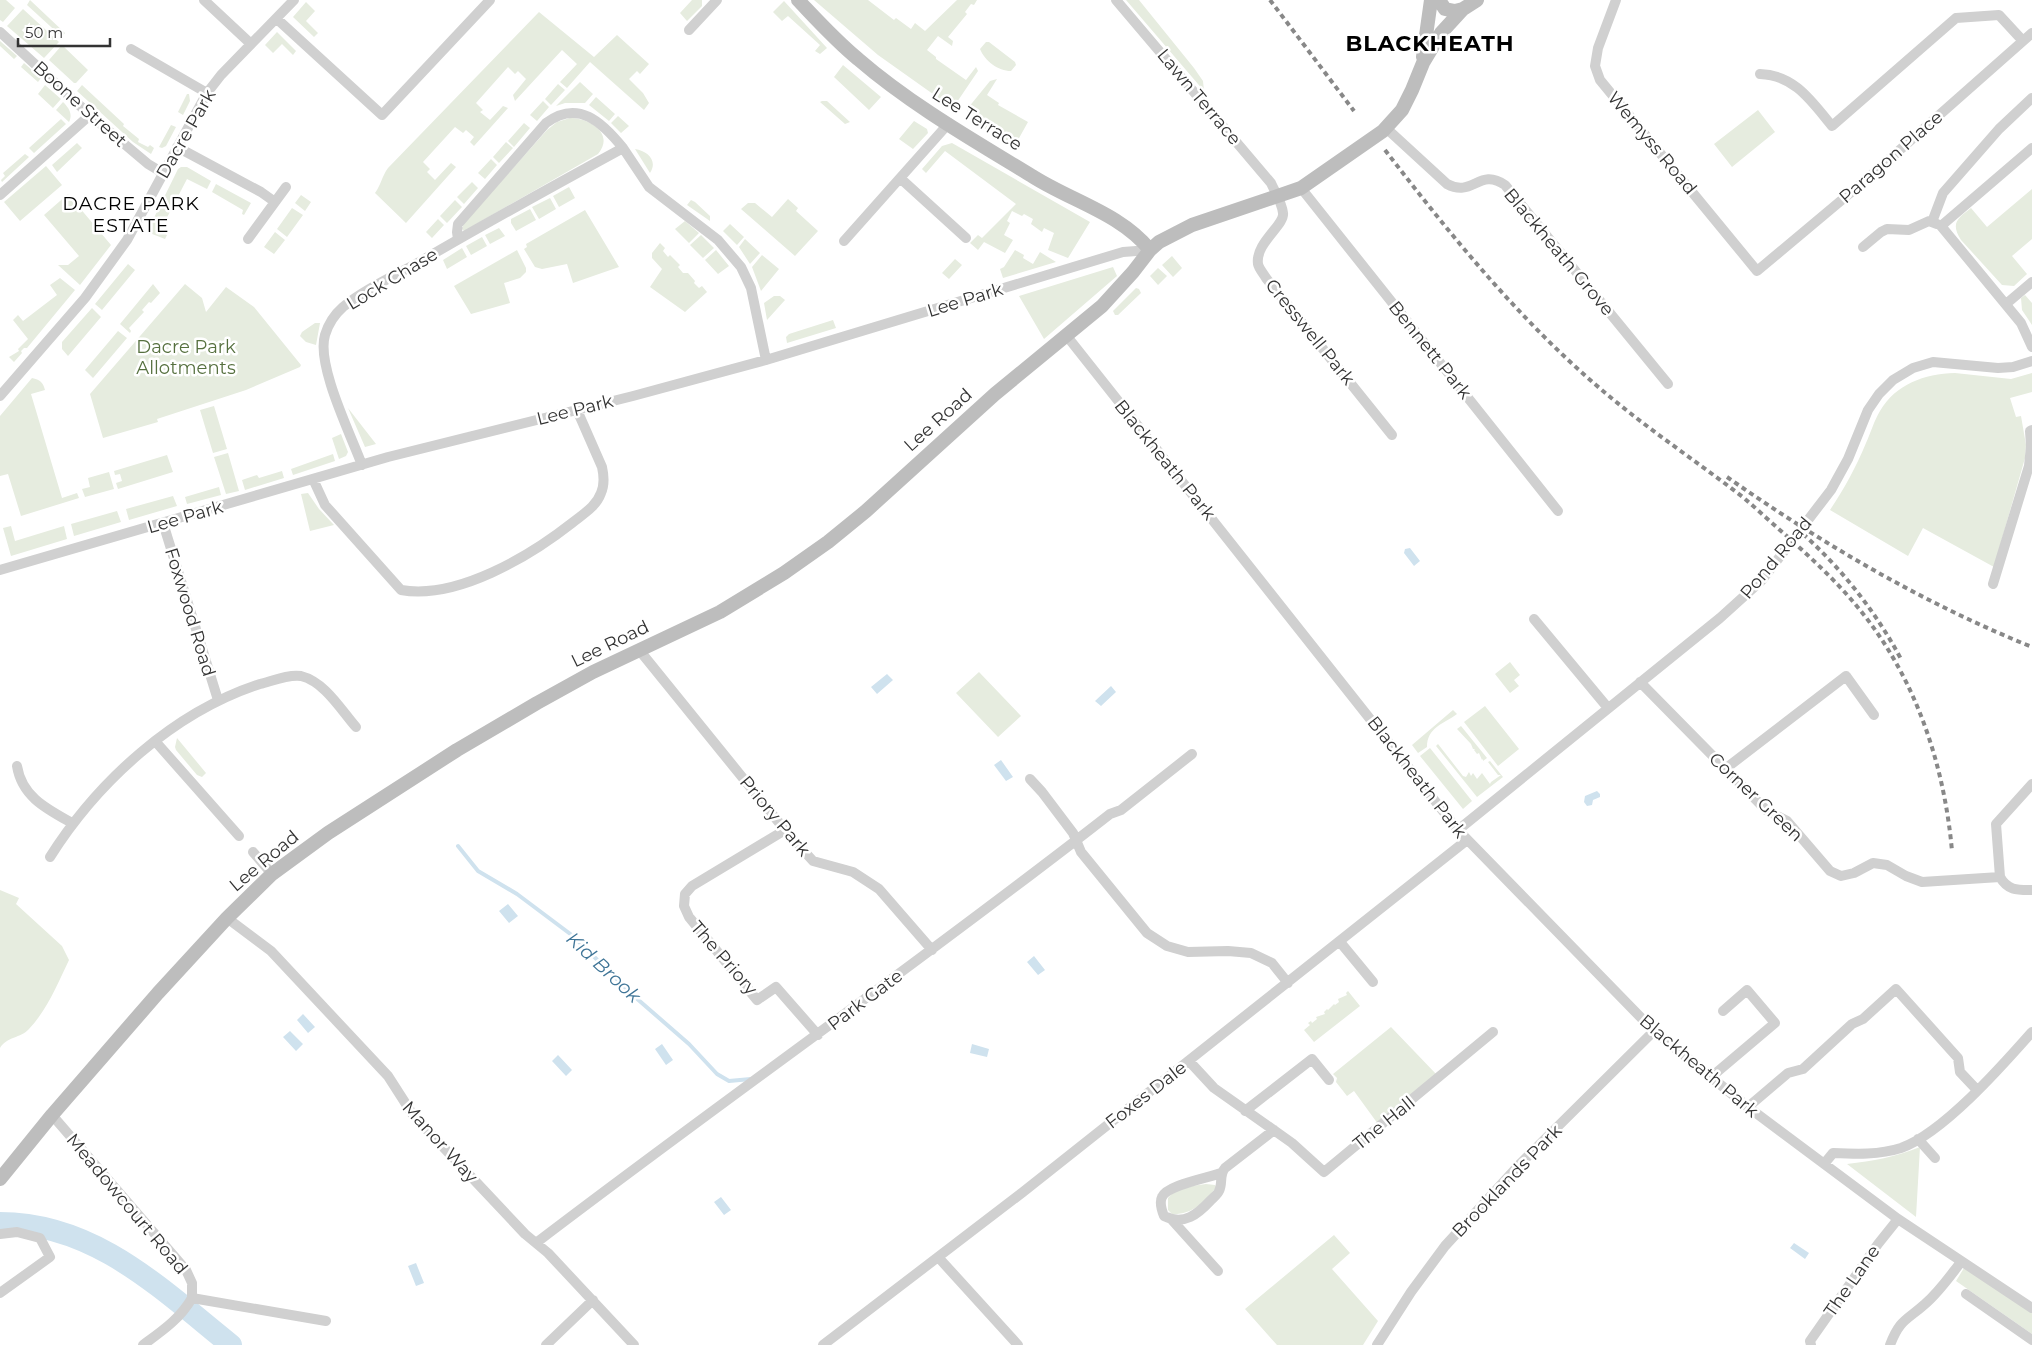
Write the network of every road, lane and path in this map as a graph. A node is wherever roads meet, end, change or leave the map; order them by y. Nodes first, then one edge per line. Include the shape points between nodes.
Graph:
1 (204, 0) edge
2 (294, 0) edge
3 (490, 0) edge
4 (717, 0) edge
5 (798, 0) edge
6 (1116, 0) edge
7 (1431, 0) edge
8 (1439, 0) edge
9 (1477, 0) edge
10 (1616, 0) edge
11 (1463, 9) junction
12 (277, 19) junction
13 (689, 30) dead end
14 (0, 32) edge
15 (2032, 33) edge
16 (2022, 41) junction
17 (251, 44) junction
18 (131, 49) dead end
19 (1422, 63) junction
20 (1760, 74) dead end
21 (207, 93) junction
22 (2032, 98) edge
23 (90, 115) junction
24 (949, 123) junction
25 (1386, 128) junction
26 (178, 147) junction
27 (623, 148) junction
28 (2032, 148) edge
29 (163, 173) junction
30 (900, 178) junction
31 (286, 187) dead end
32 (1301, 188) junction
33 (0, 195) edge
34 (1277, 197) junction
35 (275, 202) junction
36 (1936, 224) junction
37 (966, 238) dead end
38 (248, 239) dead end
39 (458, 239) junction
40 (844, 241) dead end
41 (1863, 247) dead end
42 (1150, 250) junction
43 (1757, 270) joint
44 (2032, 282) edge
45 (2006, 304) junction
46 (1066, 335) junction
47 (2032, 347) edge
48 (766, 360) junction
49 (2032, 361) edge
50 (1668, 384) dead end
51 (0, 396) edge
52 (577, 410) junction
53 (2032, 430) edge
54 (1392, 435) dead end
55 (362, 465) junction
56 (2030, 467) edge
57 (314, 480) junction
58 (1558, 511) dead end
59 (163, 524) junction
60 (0, 570) edge
61 (1993, 584) dead end
62 (1534, 619) dead end
63 (640, 650) junction
64 (1640, 682) junction
65 (218, 700) junction
66 (1608, 708) junction
67 (1874, 715) dead end
68 (356, 727) dead end
69 (156, 741) junction
70 (1192, 754) dead end
71 (17, 766) dead end
72 (1725, 769) junction
73 (1030, 779) dead end
74 (2032, 784) edge
75 (72, 823) junction
76 (785, 830) junction
77 (1458, 830) junction
78 (239, 836) dead end
79 (1076, 840) junction
80 (1467, 840) junction
81 (253, 852) dead end
82 (50, 857) dead end
83 (272, 874) junction
84 (2000, 877) junction
85 (2032, 890) edge
86 (227, 918) junction
87 (1340, 942) junction
88 (932, 950) junction
89 (1373, 982) dead end
90 (1288, 983) junction
91 (1723, 1011) dead end
92 (1654, 1031) junction
93 (1493, 1032) dead end
94 (2032, 1032) edge
95 (818, 1035) junction
96 (1189, 1061) junction
97 (1710, 1078) junction
98 (1329, 1080) dead end
99 (1976, 1090) junction
100 (1748, 1107) junction
101 (1245, 1111) junction
102 (52, 1115) junction
103 (1274, 1130) junction
104 (1918, 1139) junction
105 (1935, 1158) dead end
106 (1824, 1164) junction
107 (1221, 1172) junction
108 (0, 1179) edge
109 (1898, 1219) junction
110 (1172, 1220) junction
111 (0, 1234) edge
112 (536, 1243) junction
113 (938, 1257) junction
114 (1961, 1262) junction
115 (1218, 1272) dead end
116 (0, 1293) edge
117 (1966, 1294) dead end
118 (192, 1298) junction
119 (593, 1300) junction
120 (2032, 1308) edge
121 (326, 1322) dead end
122 (2032, 1340) edge
123 (143, 1345) edge
124 (546, 1345) edge
125 (634, 1345) edge
126 (823, 1345) edge
127 (1018, 1345) edge
128 (1377, 1345) edge
129 (1811, 1345) edge
130 (1890, 1345) edge

1 - 17 street
2 - 12 street, Dacre Park
3 - 12 street via 382,115
4 - 13 street
5 - 24 main road, Lee Terrace via 865,66
6 - 34 street, Lawn Terrace via 1272,183
7 - 19 main road
8 - 11 main road via 1445,9
9 - 11 main road
10 - 43 street, Wemyss Road via 1598,48 1595,66 1600,80
11 - 19 main road via 1441,33
12 - 17 street, Dacre Park
14 - 23 street, Boone Street
15 - 16 street, Paragon Place
16 - 20 street via 1999,15 1956,18 1832,126 1797,86 1773,74
16 - 43 street, Paragon Place via 1860,185
17 - 21 street, Dacre Park
18 - 21 street
19 - 25 main road, Lee Road via 1406,103
21 - 26 street, Dacre Park
22 - 36 street via 1943,193
23 - 29 street, Boone Street
23 - 33 street
24 - 30 street
24 - 42 main road, Lee Terrace via 1033,177 1099,210 1129,229
25 - 32 main road, Lee Road
25 - 50 street, Blackheath Grove via 1455,189 1486,178 1496,179 1504,185
26 - 29 street, Dacre Park
26 - 35 street
27 - 39 street, Lock Chase
27 - 39 street, Lock Chase via 590,117 577,112 553,118 458,224
27 - 48 street, Lock Chase via 649,188 706,230 725,246 737,262 751,288
28 - 36 street
29 - 51 street, Dacre Park via 128,240 106,271
30 - 37 street
30 - 40 street
31 - 35 street
32 - 34 main road, Lee Road
32 - 58 street, Bennett Park
34 - 42 main road, Lee Road via 1192,225
34 - 54 street, Cresswell Park via 1282,218 1266,238 1258,265
35 - 38 street
36 - 41 street via 1929,221 1908,230 1887,229
36 - 45 street
39 - 55 street, Lock Chase via 344,307 328,327 324,361
42 - 46 main road, Lee Road via 1102,306
42 - 48 street, Lee Park via 1123,252
44 - 45 street
45 - 47 street via 2021,322
46 - 63 main road, Lee Road via 828,542 720,612
46 - 77 street, Blackheath Park
48 - 52 street, Lee Park
49 - 64 street, Pond Road via 1998,368 1933,362 1913,368 1893,380 1868,410 1832,490 1762,580 1746,597
52 - 55 street, Lee Park
52 - 57 street via 602,467 604,486 596,503 537,548 489,573 446,588 415,592 401,590 325,505
53 - 56 street
55 - 57 street, Lee Park
56 - 61 street
57 - 59 street, Lee Park
59 - 60 street, Lee Park
59 - 65 street, Foxwood Road
62 - 66 street
63 - 76 street, Priory Park
63 - 83 main road, Lee Road via 553,694 464,746 322,837
64 - 66 street, Pond Road
64 - 72 street, Corner Green
65 - 68 street via 271,681 300,676 327,692
65 - 69 street via 183,720
66 - 77 street, Pond Road
67 - 72 street via 1846,676
69 - 75 street
69 - 78 street
70 - 79 street, Park Gate via 1121,810 1110,814
71 - 75 street via 19,779 29,794
72 - 84 street, Corner Green via 1766,810 1787,821 1830,871 1841,876 1873,863 1887,865 1922,882
73 - 79 street
74 - 84 street via 1996,824
75 - 82 street
76 - 88 street, Priory Park via 813,861 854,872 879,889
76 - 95 street, The Priory via 692,886 685,894 684,906 689,917 757,1000 776,987
77 - 80 street, Blackheath Park
79 - 88 street, Park Gate
79 - 90 street via 1081,852 1147,933 1160,942 1188,952 1251,953 1272,964
80 - 87 street, Foxes Dale
80 - 92 street, Blackheath Park
81 - 83 street
83 - 86 main road, Lee Road
84 - 85 street via 2014,890
86 - 102 main road, Lee Road
86 - 112 street, Manor Way via 271,951 388,1076 412,1115
87 - 89 street
87 - 90 street, Foxes Dale
88 - 95 street, Park Gate
90 - 96 street, Foxes Dale
91 - 97 street via 1747,990 1776,1023
92 - 97 street, Blackheath Park
92 - 128 street, Brooklands Park via 1521,1162 1445,1246
93 - 103 street, The Hall via 1324,1172
94 - 99 street
95 - 112 street, Park Gate via 636,1166
96 - 101 street, The Hall via 1214,1088
96 - 113 street, Foxes Dale
97 - 100 street, Blackheath Park
98 - 101 street via 1312,1059
99 - 100 street via 1960,1072 1958,1058 1896,989 1803,1069 1788,1072
99 - 104 street via 1940,1125
100 - 106 street, Blackheath Park
101 - 103 street, The Hall
102 - 108 main road, Lee Road
102 - 118 street, Meadowcourt Road via 186,1270 192,1283
103 - 107 street
104 - 105 street
104 - 106 street via 1901,1148 1880,1153 1833,1153
106 - 109 street, Blackheath Park
107 - 110 street via 1220,1191 1206,1206 1190,1219
107 - 110 street via 1170,1189 1162,1197 1161,1208 1164,1216
109 - 114 street, Blackheath Park
109 - 129 street, The Lane via 1810,1341
110 - 115 street
111 - 116 street via 17,1232 40,1238 50,1257
112 - 119 street, Manor Way
113 - 126 street, Foxes Dale
113 - 127 street
114 - 120 street, Blackheath Park
114 - 130 street via 1940,1290 1898,1327
117 - 122 street
118 - 121 street, Meadowcourt Road
118 - 123 street, Meadowcourt Road via 176,1320
119 - 124 street
119 - 125 street, Manor Way

